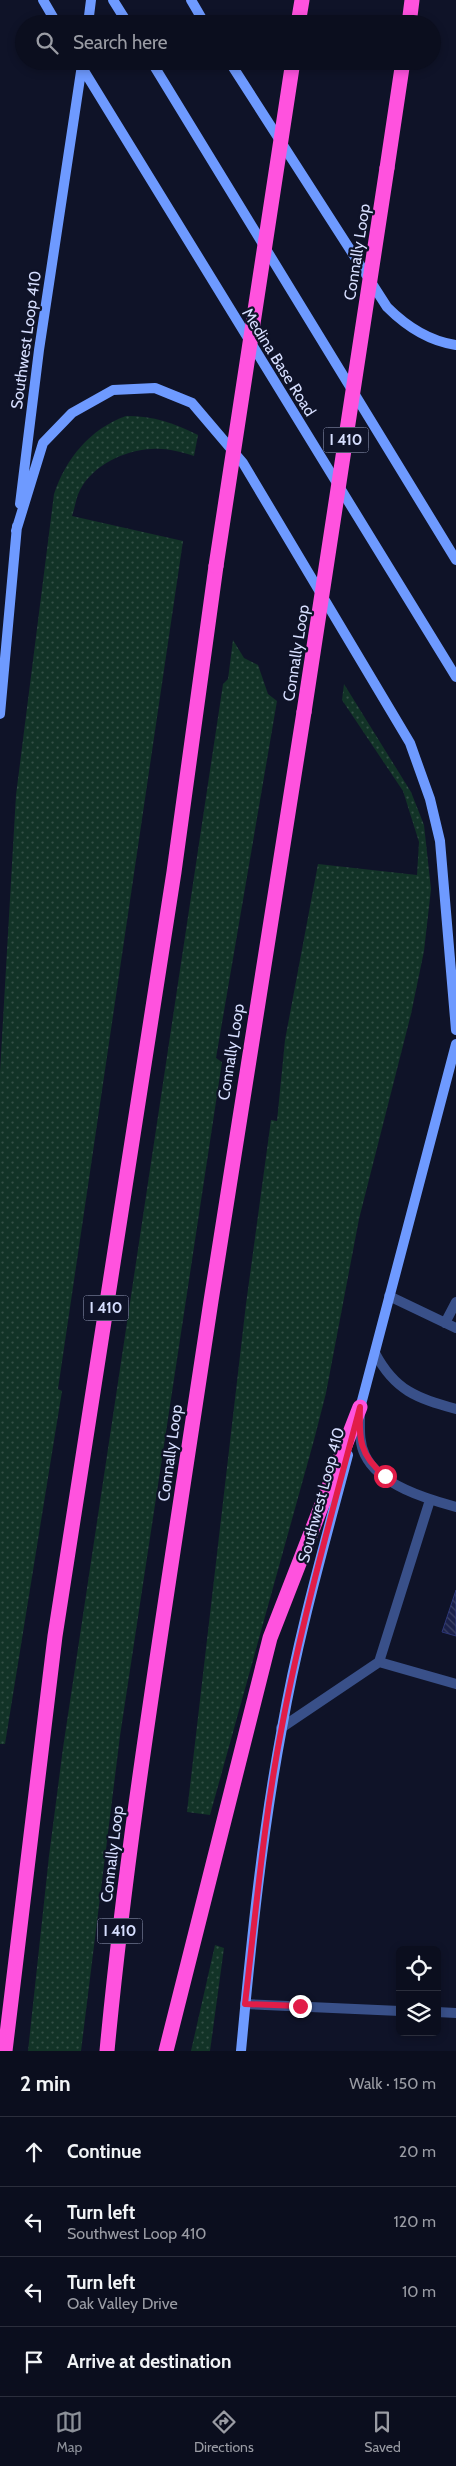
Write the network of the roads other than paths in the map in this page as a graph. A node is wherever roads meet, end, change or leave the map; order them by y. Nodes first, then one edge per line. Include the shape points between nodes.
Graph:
1 (43, 0) edge
2 (91, 0) edge
3 (113, 0) edge
4 (191, 0) edge
5 (302, 0) edge
6 (412, 0) edge
7 (52, 15) edge
8 (89, 15) edge
9 (122, 15) edge
10 (200, 15) edge
11 (299, 15) edge
12 (410, 15) edge
13 (80, 70) edge
14 (85, 70) edge
15 (157, 70) edge
16 (235, 70) edge
17 (292, 70) edge
18 (402, 70) edge
19 (456, 345) edge
20 (16, 531) junction
21 (456, 560) edge
22 (456, 677) edge
23 (0, 714) edge
24 (456, 1030) edge
25 (456, 1044) edge
26 (390, 1296) junction
27 (456, 1302) edge
28 (445, 1323) junction
29 (456, 1328) edge
30 (375, 1353) junction
31 (360, 1407) junction
32 (456, 1410) edge
33 (430, 1500) junction
34 (456, 1507) edge
35 (379, 1662) junction
36 (456, 1684) edge
37 (281, 1728) junction
38 (245, 2004) junction
39 (396, 2011) edge
40 (441, 2012) edge
41 (456, 2013) edge
42 (5, 2051) edge
43 (107, 2051) edge
44 (166, 2051) edge
45 (241, 2051) edge

1 - 7 main road
2 - 8 main road
3 - 9 main road
4 - 10 main road
5 - 11 highway
6 - 12 highway
13 - 20 main road, Southwest Loop 410
14 - 22 main road, Medina Base Road
15 - 21 main road
16 - 19 main road via 387,306 427,336
17 - 42 highway, I 410, bridge via 216,566 171,891 55,1636
18 - 43 highway, Connally Loop / I 410, bridge via 158,1648
20 - 23 main road, Southwest Loop 410
20 - 24 main road via 43,443 72,413 113,390 155,388 192,403 242,463 410,743 430,799 440,841
25 - 26 main road, Southwest Loop 410
26 - 28 street
26 - 30 main road, Southwest Loop 410
27 - 28 street
28 - 29 street
30 - 31 main road, Southwest Loop 410
30 - 32 street via 398,1386 412,1395
31 - 33 street via 361,1444 370,1462 394,1482
31 - 37 main road, Southwest Loop 410 via 315,1576
31 - 44 highway via 270,1638
33 - 34 street
33 - 35 street
35 - 36 street
35 - 37 street
37 - 38 main road, Southwest Loop 410
38 - 39 street
38 - 45 main road, Southwest Loop 410
40 - 41 street

